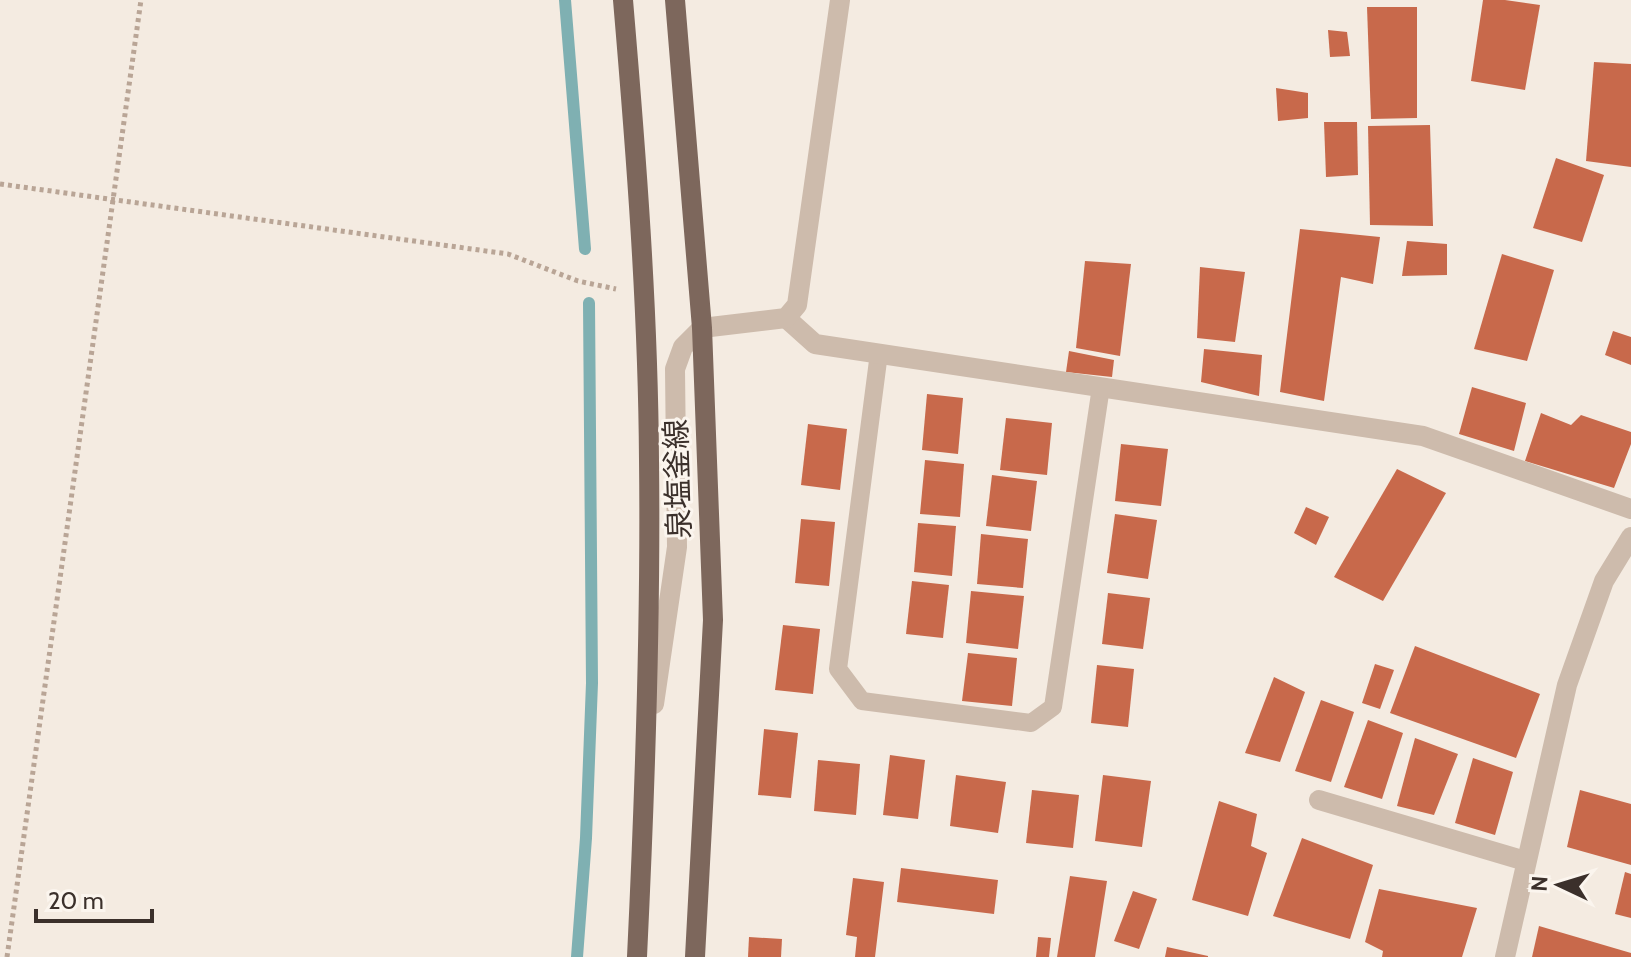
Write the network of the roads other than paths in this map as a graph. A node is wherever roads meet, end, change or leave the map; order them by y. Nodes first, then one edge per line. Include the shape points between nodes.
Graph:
1 (623, 0) edge
2 (675, 0) edge
3 (840, 0) edge
4 (786, 318) junction
5 (702, 328) junction
6 (879, 353) junction
7 (1101, 387) junction
8 (1631, 509) edge
9 (1631, 537) edge
10 (647, 749) junction
11 (1319, 800) dead end
12 (1525, 861) junction
13 (637, 957) edge
14 (695, 957) edge
15 (1505, 957) edge

1 - 10 main road, 泉塩釜線 via 645,294
2 - 5 main road, 泉塩釜線
3 - 4 street via 797,305
4 - 5 street
4 - 6 street via 815,344
5 - 10 street via 683,347 675,369 677,547
5 - 14 main road, 泉塩釜線 via 713,620
6 - 7 street
6 - 7 lane via 838,669 862,701 1031,723 1053,707
7 - 8 street via 1423,436
9 - 12 street via 1604,581 1567,685
10 - 13 main road, 泉塩釜線
11 - 12 street
12 - 15 street

